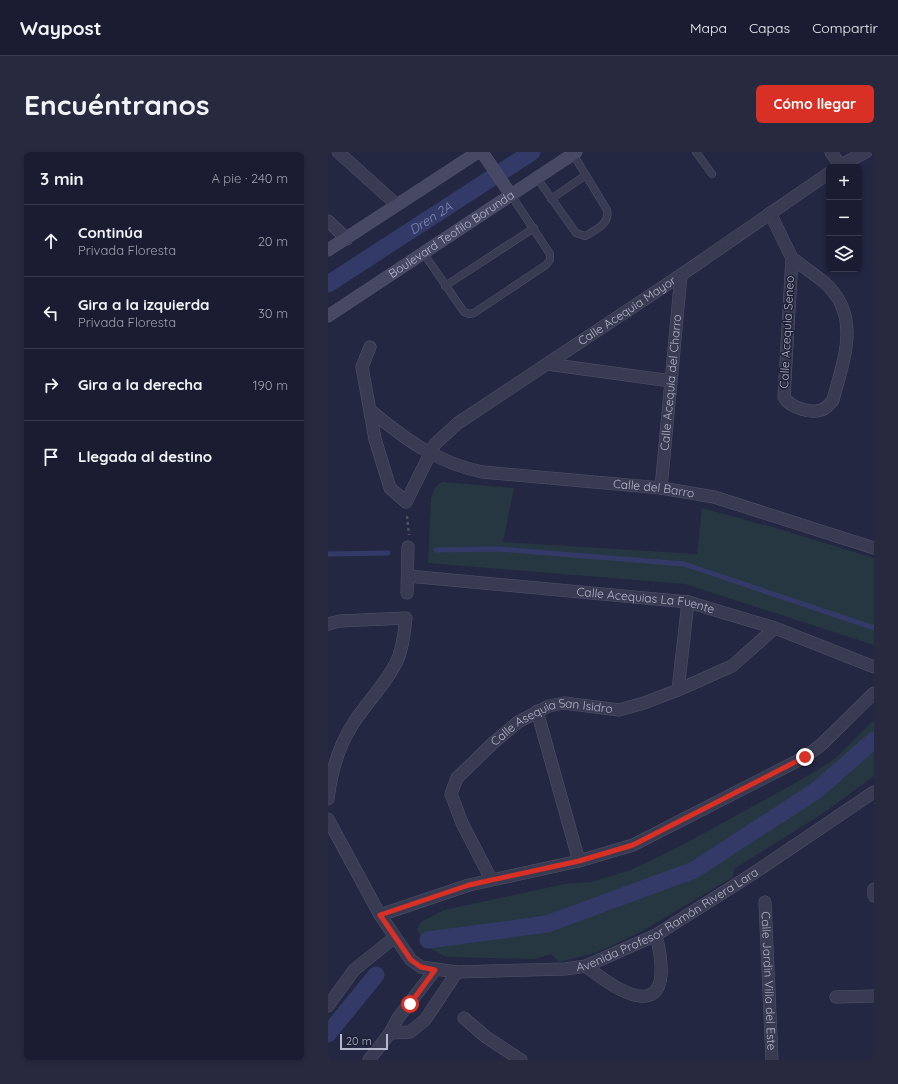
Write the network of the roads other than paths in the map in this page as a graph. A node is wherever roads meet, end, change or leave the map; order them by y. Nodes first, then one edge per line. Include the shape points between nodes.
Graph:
1 (338, 152) edge
2 (478, 152) edge
3 (696, 152) edge
4 (831, 152) edge
5 (866, 152) edge
6 (574, 153) edge
7 (485, 157) edge
8 (838, 164) edge
9 (843, 164) edge
10 (712, 174) dead end
11 (586, 175) junction
12 (826, 175) edge
13 (537, 178) junction
14 (508, 191) junction
15 (551, 199) junction
16 (397, 205) junction
17 (770, 213) junction
18 (328, 221) edge
19 (534, 228) junction
20 (346, 239) junction
21 (328, 250) edge
22 (424, 254) junction
23 (792, 258) junction
24 (681, 275) junction
25 (445, 286) junction
26 (328, 316) edge
27 (370, 347) dead end
28 (547, 364) junction
29 (671, 381) junction
30 (370, 410) junction
31 (429, 454) junction
32 (661, 488) junction
33 (409, 542) road end
34 (874, 548) edge
35 (408, 576) junction
36 (407, 593) dead end
37 (688, 602) junction
38 (328, 624) edge
39 (775, 628) junction
40 (874, 667) edge
41 (678, 690) junction
42 (874, 693) edge
43 (537, 711) junction
44 (874, 792) edge
45 (328, 799) edge
46 (328, 819) edge
47 (579, 861) junction
48 (491, 879) junction
49 (874, 889) edge
50 (874, 896) edge
51 (765, 902) dead end
52 (380, 915) junction
53 (656, 935) junction
54 (395, 937) junction
55 (586, 966) junction
56 (435, 970) junction
57 (457, 972) junction
58 (874, 996) edge
59 (836, 997) dead end
60 (328, 1006) edge
61 (464, 1018) dead end
62 (390, 1033) junction
63 (369, 1060) edge
64 (522, 1060) edge
65 (772, 1060) edge

1 - 16 street
2 - 16 main road
3 - 10 lane
4 - 8 street
5 - 9 street
6 - 11 lane
6 - 13 main road, Boulevard Teofilo Borunda
7 - 14 main road
11 - 15 lane
11 - 15 lane via 607,210 607,219 601,226 585,236 579,235
12 - 17 street, Calle Acequia Mayor
13 - 14 main road, Boulevard Teofilo Borunda
13 - 15 lane
14 - 19 lane
14 - 22 main road, Boulevard Teofilo Borunda
16 - 20 main road
17 - 23 street, Calle Acequia Seneo
17 - 24 street, Calle Acequia Mayor
18 - 20 street
19 - 25 lane
19 - 25 lane via 550,254 550,260 474,313 464,312
20 - 21 main road
22 - 25 lane
22 - 26 main road, Boulevard Teofilo Borunda
23 - 23 street, Calle Acequia Seneo via 784,397 793,405 818,411 827,407 833,400 848,341 848,325 836,296
24 - 28 street, Calle Acequia Mayor
24 - 29 street, Calle Acequia del Charro
27 - 30 street via 362,367
28 - 29 street
28 - 31 street, Calle Acequia Mayor via 458,423 444,434
29 - 32 street, Calle Acequia del Charro
30 - 31 street, Calle del Barro
30 - 31 street, Calle Acequia Mayor via 381,462 390,488 406,502
31 - 32 street, Calle del Barro via 463,468 482,472
32 - 34 street, Calle del Barro via 714,497
33 - 35 street
35 - 36 street
35 - 37 street, Calle Acequias La Fuente
37 - 39 street, Calle Acequias La Fuente
37 - 41 street
38 - 45 street via 340,621 406,618 402,647 396,663 352,724 341,747 330,780
39 - 40 street, Calle Acequias La Fuente
39 - 41 street, Calle Asequia San Isidro via 732,666
41 - 43 street, Calle Asequia San Isidro via 619,710 564,703
42 - 47 street via 822,744 805,757 633,845
43 - 47 street
43 - 48 street, Calle Asequia San Isidro via 518,722 493,743 464,770 452,788 453,803
44 - 53 street, Avenida Profesor Ramón Rivera Lara
46 - 52 street, Avenida Profesor Ramón Rivera Lara
47 - 48 street
48 - 52 street
49 - 50 street
51 - 65 street, Calle Jardin Villa del Este
52 - 54 street, Avenida Profesor Ramón Rivera Lara
53 - 55 street, Avenida Profesor Ramón Rivera Lara
53 - 55 street via 660,951 660,981 657,991 651,996 632,995 602,979
54 - 56 street, Avenida Profesor Ramón Rivera Lara via 411,960 421,967
54 - 60 street via 354,970
55 - 57 street, Avenida Profesor Ramón Rivera Lara via 565,969
56 - 57 street, Avenida Profesor Ramón Rivera Lara
56 - 62 street via 398,1018
57 - 62 street via 425,1020 410,1032
58 - 59 street
61 - 64 street via 486,1037
62 - 63 street

